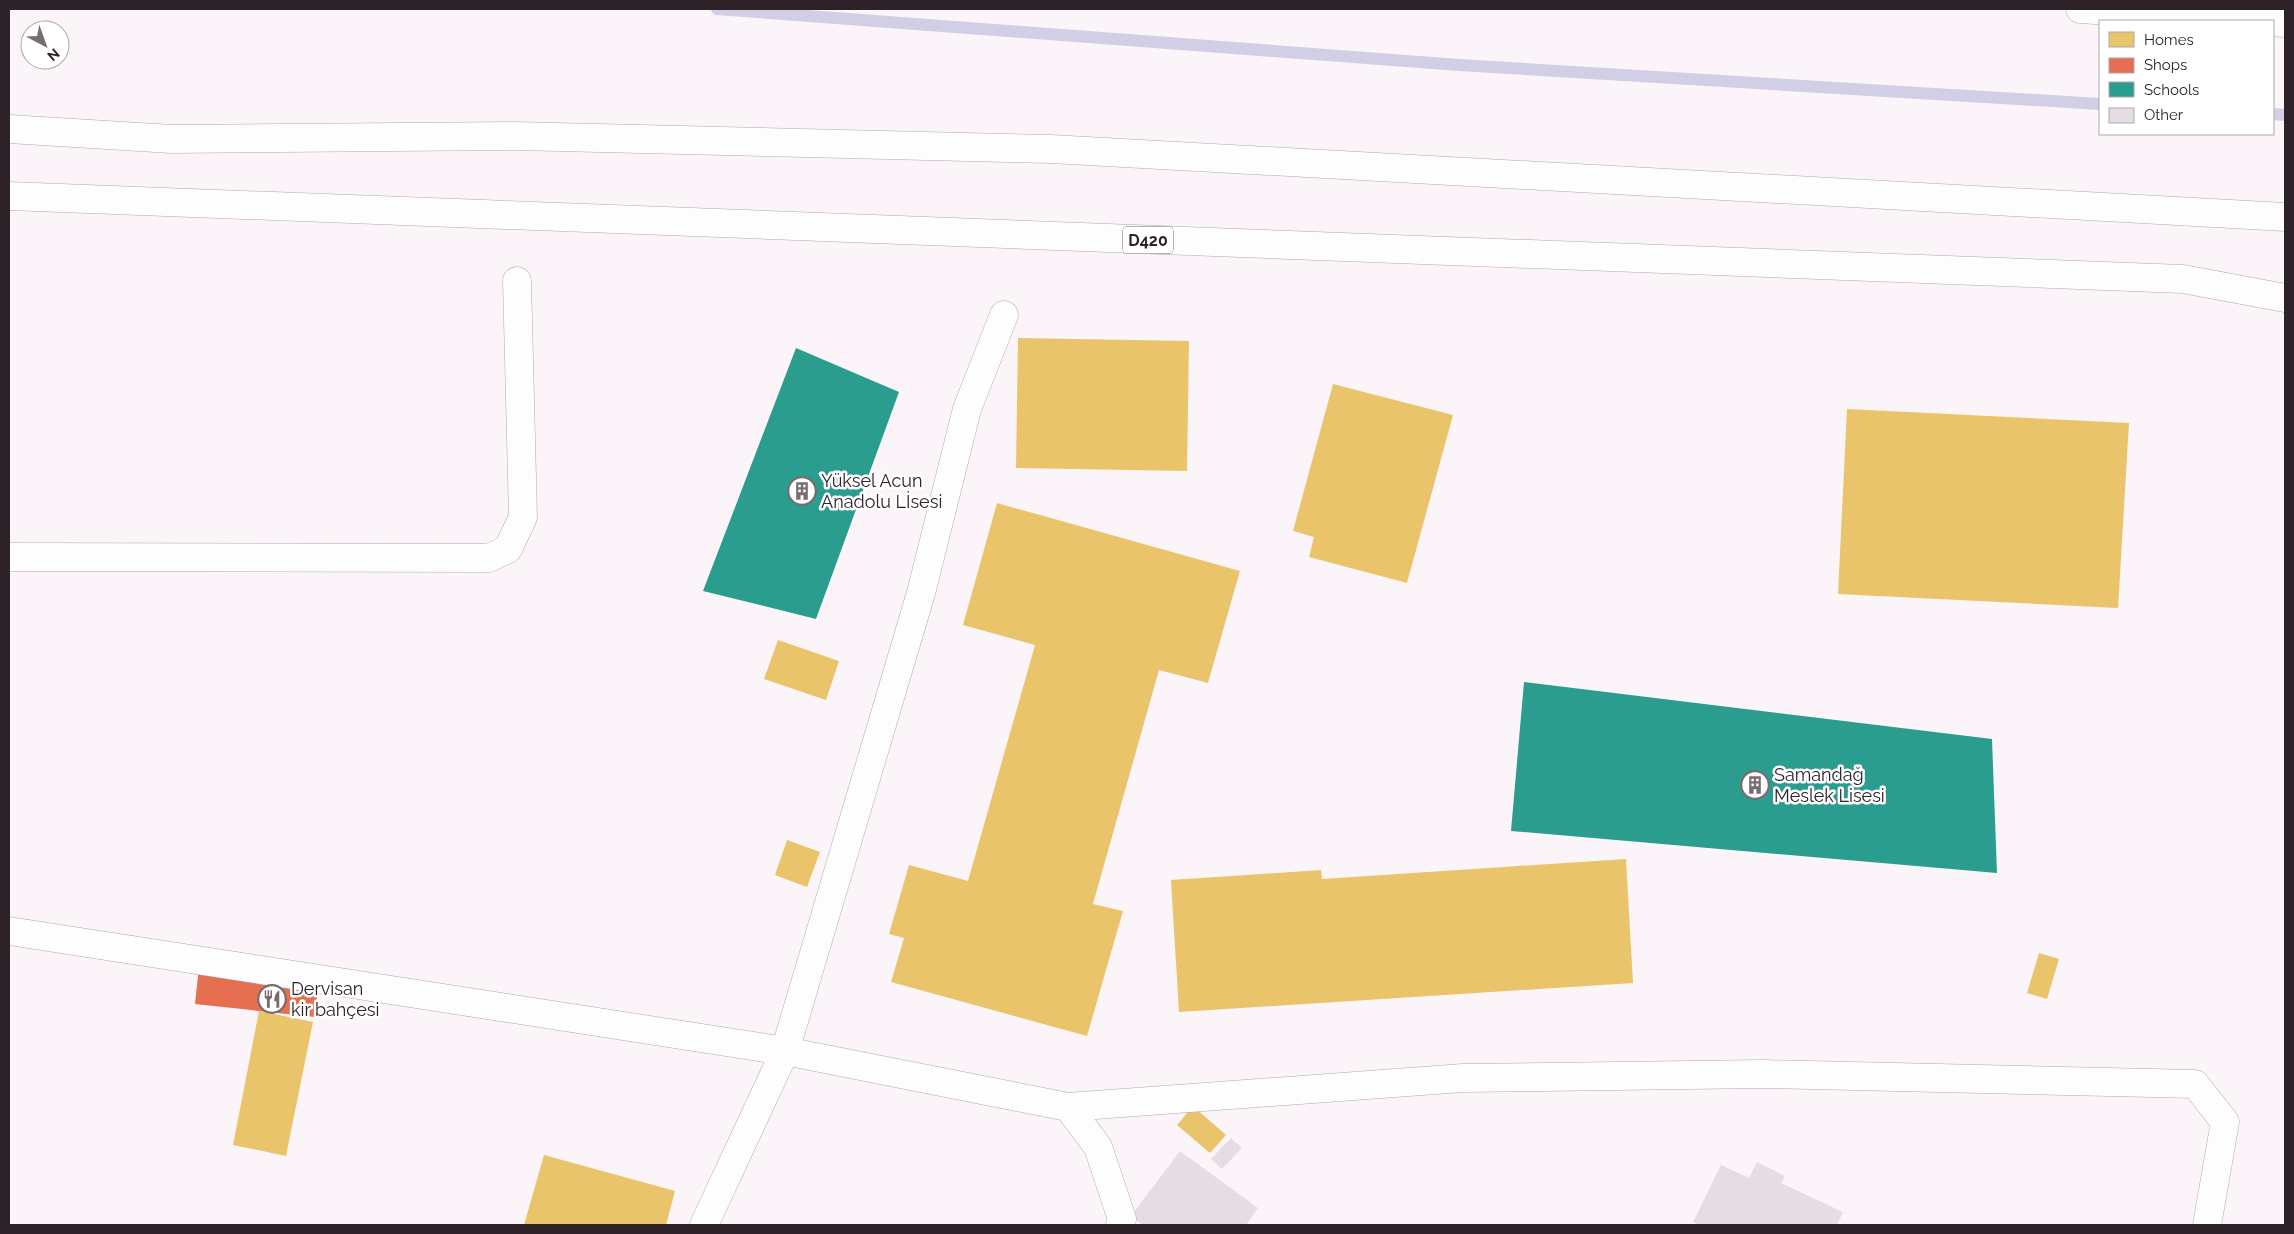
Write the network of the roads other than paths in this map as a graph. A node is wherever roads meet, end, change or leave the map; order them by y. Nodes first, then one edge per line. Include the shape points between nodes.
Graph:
1 (2080, 9) edge
2 (2249, 20) edge
3 (9, 129) edge
4 (9, 196) edge
5 (2285, 217) edge
6 (517, 281) dead end
7 (2285, 298) edge
8 (1004, 315) dead end
9 (9, 557) edge
10 (9, 931) edge
11 (785, 1051) junction
12 (1068, 1107) junction
13 (704, 1225) edge
14 (1120, 1225) edge
15 (2206, 1225) edge

1 - 2 main road
3 - 5 main road via 172,139 516,136 1051,149
4 - 7 main road, D420 via 2184,279
6 - 9 main road via 523,517 508,549 490,558
8 - 11 main road via 967,409 921,593
10 - 11 main road
11 - 12 main road
11 - 13 main road
12 - 14 main road via 1098,1147 1122,1219
12 - 15 main road via 1463,1078 1763,1074 2195,1084 2225,1122

